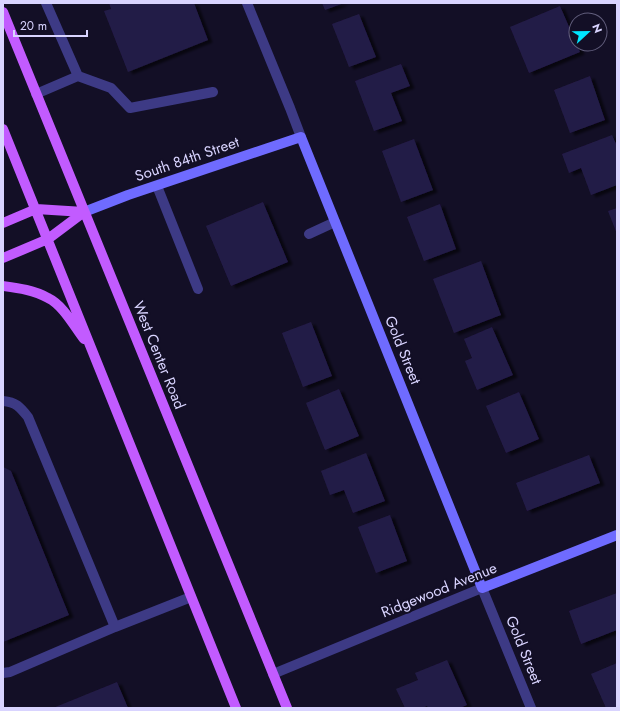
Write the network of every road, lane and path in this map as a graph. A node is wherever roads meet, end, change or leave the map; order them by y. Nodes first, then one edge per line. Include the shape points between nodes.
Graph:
1 (46, 3) edge
2 (247, 3) edge
3 (3, 12) edge
4 (78, 76) junction
5 (213, 92) dead end
6 (36, 94) junction
7 (3, 129) edge
8 (300, 137) junction
9 (157, 186) junction
10 (36, 210) junction
11 (84, 212) junction
12 (335, 222) junction
13 (3, 223) edge
14 (309, 234) dead end
15 (48, 239) junction
16 (3, 258) edge
17 (3, 286) edge
18 (198, 289) dead end
19 (94, 354) junction
20 (3, 401) edge
21 (617, 535) edge
22 (482, 588) junction
23 (191, 597) junction
24 (115, 627) junction
25 (3, 673) edge
26 (274, 674) junction
27 (236, 708) edge
28 (287, 708) edge
29 (531, 708) edge

1 - 4 street
2 - 8 street, Gold Street
3 - 6 main road, West Center Road
4 - 5 street via 111,88 130,108
4 - 6 street
6 - 11 main road, West Center Road
7 - 10 main road
8 - 9 main road, South 84th Street
8 - 12 main road, Gold Street
9 - 11 main road, South 84th Street
9 - 18 street
10 - 11 main road, South 84th Street
10 - 13 main road, South 84th Street
10 - 15 main road
11 - 15 main road, South 84th Street
11 - 26 main road, West Center Road
12 - 14 street
12 - 22 main road, Gold Street
15 - 16 main road, South 84th Street
15 - 19 main road
17 - 19 main road via 20,288 48,298 60,307
19 - 23 main road
20 - 24 street via 20,407 28,417
21 - 22 main road, Ridgewood Avenue
22 - 26 street, Ridgewood Avenue
22 - 29 street, Gold Street
23 - 24 street
23 - 27 main road
24 - 25 street
26 - 28 main road, West Center Road

